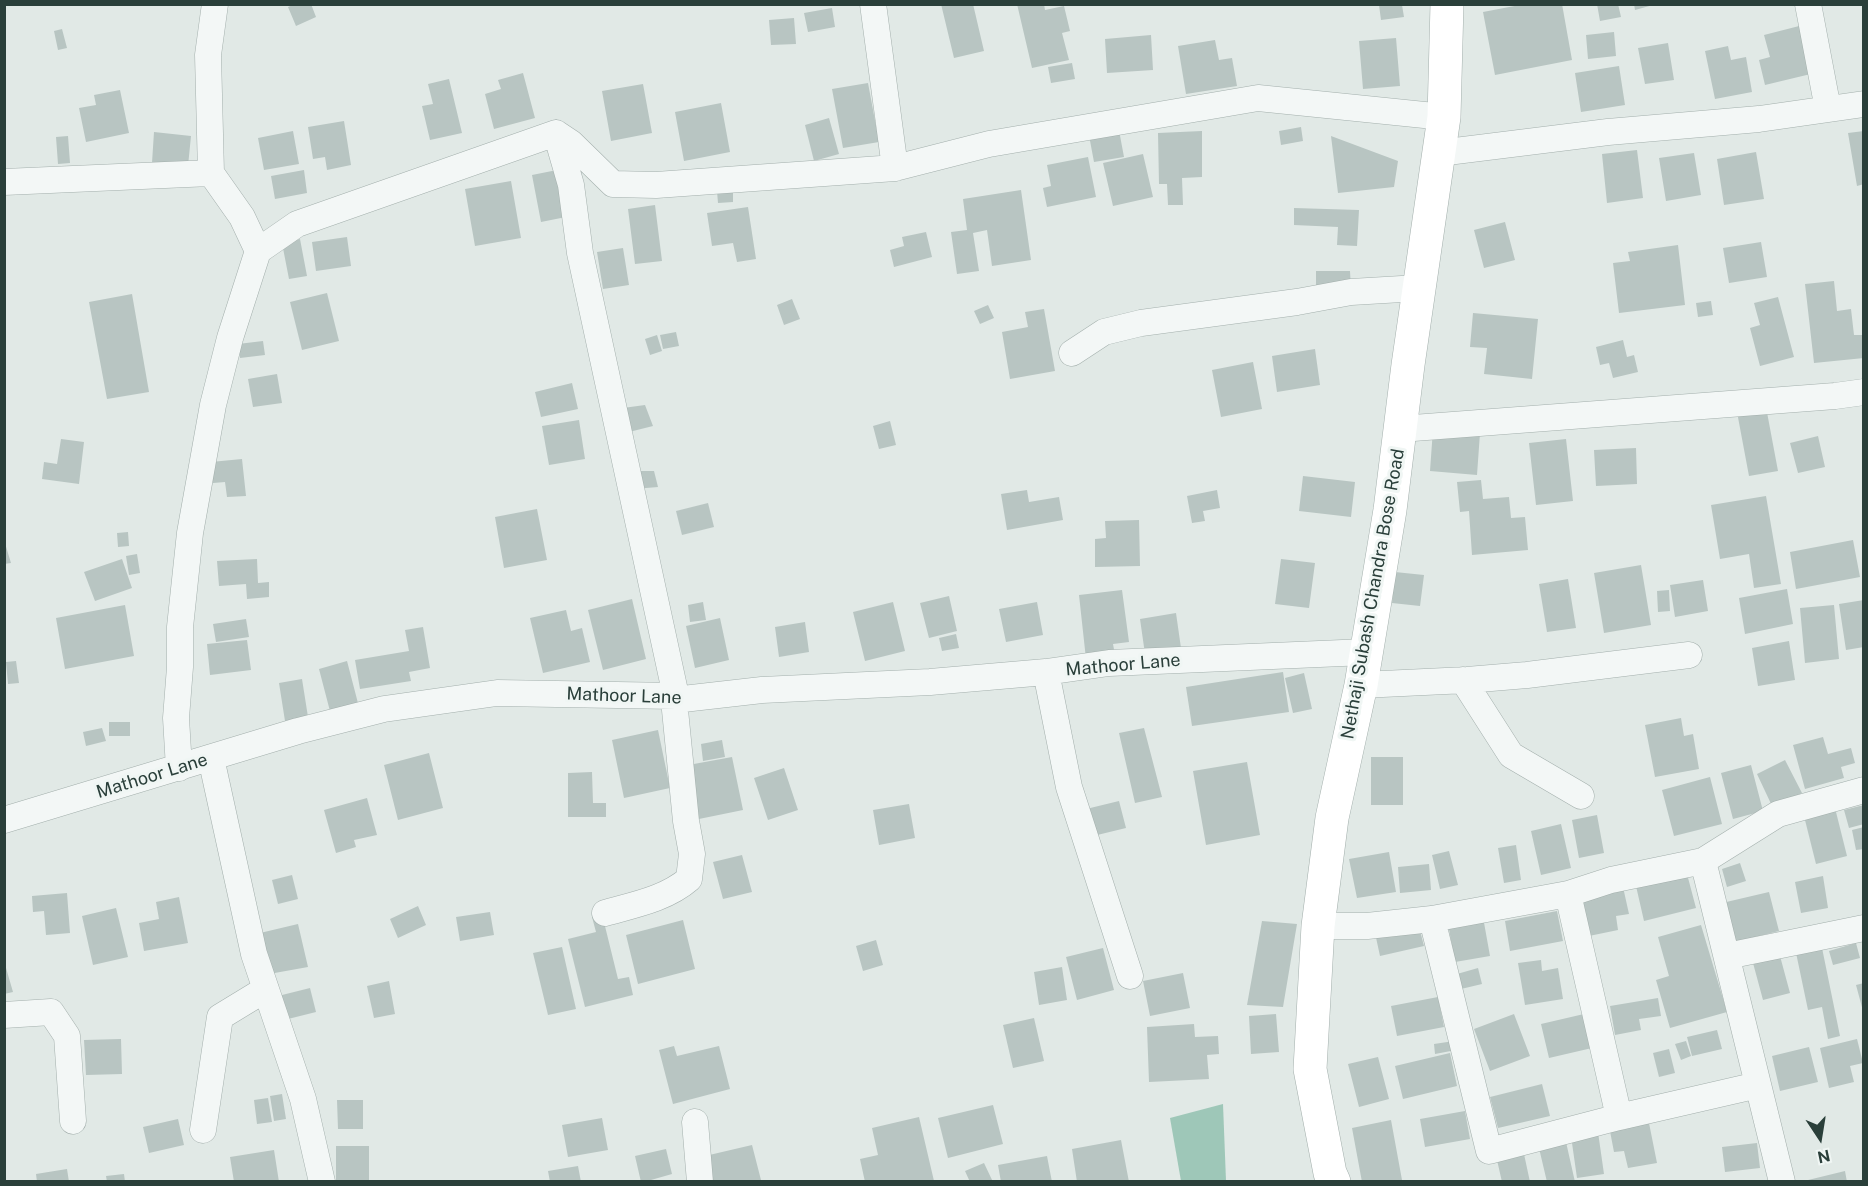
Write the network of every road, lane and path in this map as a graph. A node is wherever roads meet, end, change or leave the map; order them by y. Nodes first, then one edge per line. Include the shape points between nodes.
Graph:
1 (215, 4) edge
2 (873, 4) edge
3 (1446, 4) edge
4 (1808, 4) edge
5 (1863, 104) edge
6 (1828, 109) junction
7 (1444, 117) junction
8 (556, 133) junction
9 (1439, 153) junction
10 (895, 168) junction
11 (211, 173) junction
12 (4, 182) edge
13 (258, 251) junction
14 (1419, 288) junction
15 (1072, 353) dead end
16 (1863, 392) edge
17 (1401, 429) junction
18 (1366, 652) junction
19 (1689, 655) dead end
20 (1046, 672) junction
21 (1463, 680) junction
22 (1361, 685) junction
23 (675, 698) junction
24 (211, 758) junction
25 (179, 768) junction
26 (1863, 790) edge
27 (1581, 796) dead end
28 (4, 820) edge
29 (1703, 861) junction
30 (1569, 894) junction
31 (605, 913) dead end
32 (1432, 919) junction
33 (1318, 926) junction
34 (1863, 928) edge
35 (1727, 956) junction
36 (1130, 976) dead end
37 (266, 989) junction
38 (4, 1015) edge
39 (1758, 1085) junction
40 (1619, 1117) junction
41 (73, 1120) dead end
42 (695, 1122) dead end
43 (203, 1130) dead end
44 (322, 1182) edge
45 (700, 1182) edge
46 (1334, 1182) edge
47 (1782, 1182) edge

1 - 11 street via 208,55
2 - 10 street
3 - 7 main road, Nethaji Subash Chandra Bose Road
4 - 6 street
5 - 6 street
6 - 9 street
7 - 9 main road, Nethaji Subash Chandra Bose Road
7 - 10 street via 1258,98 989,144
8 - 10 street via 613,184 656,185
8 - 13 street via 297,224
8 - 23 street via 570,184 580,253
9 - 14 main road, Nethaji Subash Chandra Bose Road
11 - 12 street
11 - 13 street via 242,217
13 - 25 street via 213,405 190,532 180,627 176,718
14 - 15 street via 1351,292 1141,323 1104,332
14 - 17 main road, Nethaji Subash Chandra Bose Road
16 - 17 street
17 - 18 main road, Nethaji Subash Chandra Bose Road
18 - 20 street, Mathoor Lane via 1109,663
18 - 22 main road, Nethaji Subash Chandra Bose Road
19 - 21 street
20 - 23 street, Mathoor Lane
20 - 36 street via 1069,788
21 - 22 street
21 - 27 street via 1511,755
22 - 33 main road, Nethaji Subash Chandra Bose Road via 1332,818
23 - 24 street, Mathoor Lane via 496,693 384,709
23 - 31 street via 692,854 689,879 651,900
24 - 25 street, Mathoor Lane
24 - 37 street via 254,954
25 - 28 street, Mathoor Lane
26 - 29 street via 1778,814
29 - 30 street via 1611,880
29 - 35 street
30 - 32 street
30 - 40 street
32 - 33 street via 1368,926
32 - 40 street via 1489,1151
33 - 46 main road, Nethaji Subash Chandra Bose Road via 1310,1069
34 - 35 street
35 - 39 street
37 - 43 street via 220,1017
37 - 44 street via 303,1100
38 - 41 street via 51,1012 67,1036
39 - 40 street
39 - 47 street
42 - 45 street

